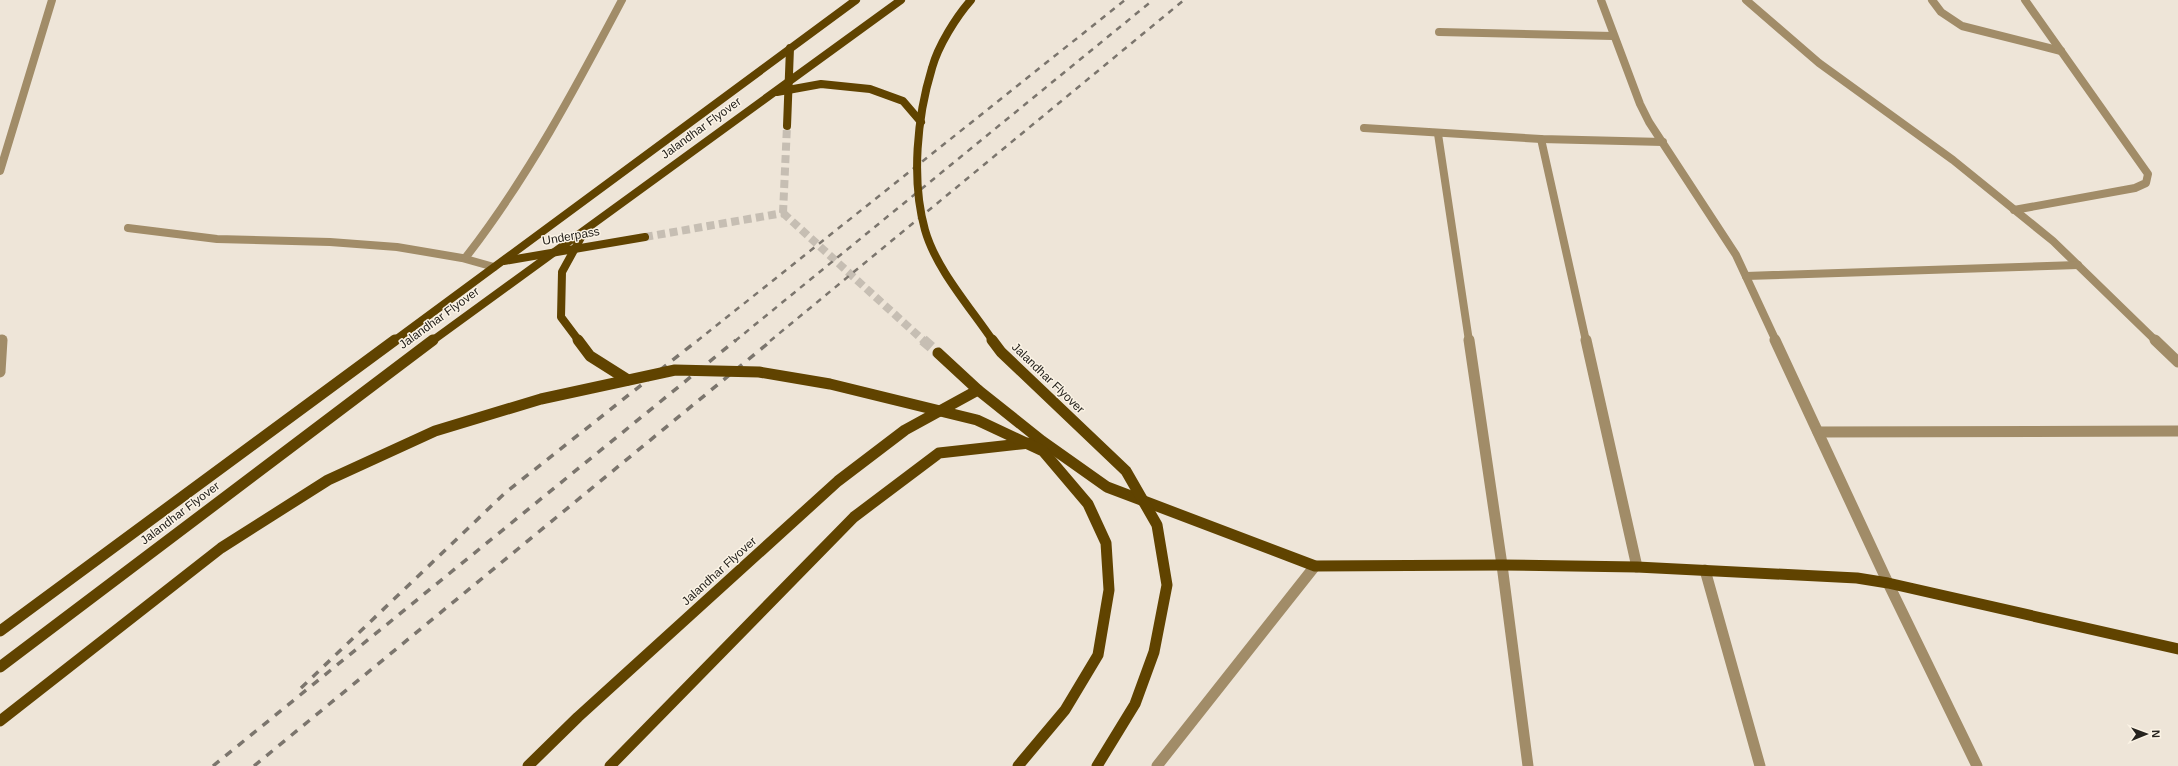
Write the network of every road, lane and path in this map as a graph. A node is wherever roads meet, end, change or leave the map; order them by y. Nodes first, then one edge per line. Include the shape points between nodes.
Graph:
1 (52, 0) edge
2 (622, 0) edge
3 (856, 0) edge
4 (901, 0) edge
5 (970, 0) edge
6 (1601, 0) edge
7 (1746, 0) edge
8 (1932, 0) edge
9 (2025, 0) edge
10 (1439, 32) dead end
11 (1613, 36) junction
12 (790, 48) junction
13 (2061, 51) junction
14 (773, 93) junction
15 (921, 122) junction
16 (787, 126) tunnel mouth
17 (1364, 128) dead end
18 (1438, 134) junction
19 (1541, 139) junction
20 (1663, 142) junction
21 (0, 171) edge
22 (2014, 210) junction
23 (128, 228) dead end
24 (586, 229) junction
25 (645, 236) tunnel mouth
26 (466, 257) junction
27 (498, 264) junction
28 (2078, 265) junction
29 (1746, 276) junction
30 (2, 340) dead end
31 (938, 353) tunnel mouth
32 (2178, 362) edge
33 (0, 372) edge
34 (628, 380) junction
35 (978, 390) junction
36 (2178, 431) edge
37 (1818, 432) junction
38 (1042, 442) junction
39 (1502, 565) junction
40 (1315, 566) junction
41 (1637, 567) junction
42 (1705, 570) junction
43 (1888, 583) junction
44 (0, 631) edge
45 (2178, 649) edge
46 (0, 667) edge
47 (0, 721) edge
48 (528, 766) edge
49 (610, 766) edge
50 (1018, 766) edge
51 (1097, 766) edge
52 (1157, 766) edge
53 (1528, 766) edge
54 (1760, 766) edge
55 (1977, 766) edge

1 - 21 street
2 - 26 street via 549,137 510,200
3 - 12 main road
4 - 14 main road, Jalandhar Flyover, bridge
5 - 15 main road, Jalandhar Flyover, bridge via 957,16 932,67
6 - 11 street
7 - 22 street via 1819,63 1953,160
8 - 13 street via 1941,12 1962,26
9 - 13 street
10 - 11 street
11 - 20 street via 1640,104
12 - 16 main road
12 - 27 main road
13 - 22 street via 2148,174 2146,183 2135,188
14 - 15 main road, bridge via 821,84 870,89 903,101
14 - 24 main road, Jalandhar Flyover, bridge
15 - 51 main road, Jalandhar Flyover, bridge via 916,179 926,230 938,261 1000,352 1126,471 1157,525 1167,585 1154,652 1135,704
17 - 18 street
18 - 19 street
18 - 39 street
19 - 20 street
19 - 41 street
20 - 29 street via 1711,214
22 - 28 street
23 - 26 street via 229,240 376,244
24 - 34 main road, bridge via 562,272 561,317 590,356
24 - 46 main road, Jalandhar Flyover, bridge via 434,339
25 - 27 main road, Underpass
26 - 27 street
27 - 44 main road
28 - 29 street
28 - 32 street
29 - 37 street
30 - 33 street
31 - 35 main road
34 - 47 main road, bridge via 541,399 435,431 328,480 221,548
34 - 50 main road, bridge via 675,370 758,372 830,384 977,420 1043,451 1088,504 1106,543 1109,590 1098,655 1065,710
35 - 38 main road
35 - 48 main road, Jalandhar Flyover via 905,430 838,481 578,717
36 - 37 street
37 - 43 street
38 - 40 main road via 1107,487
38 - 49 main road via 939,453 854,517
39 - 40 main road
39 - 41 main road
39 - 53 street
40 - 52 street
41 - 42 main road
42 - 43 main road via 1804,574
42 - 54 street
43 - 45 main road
43 - 55 street

